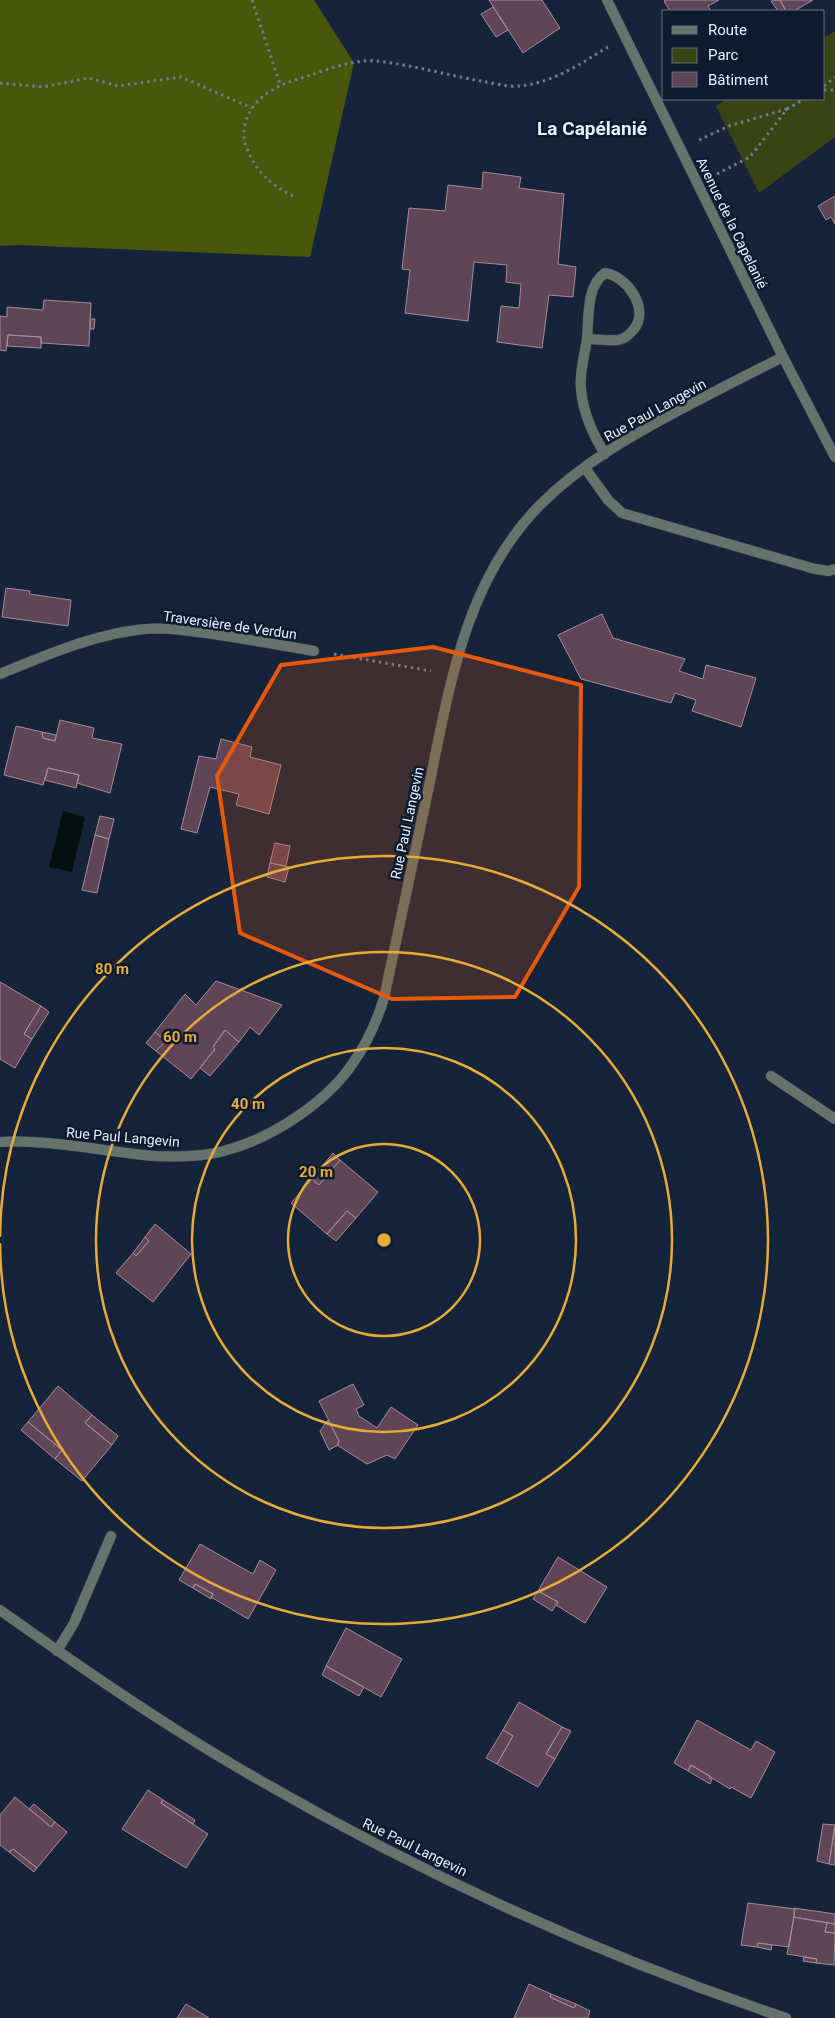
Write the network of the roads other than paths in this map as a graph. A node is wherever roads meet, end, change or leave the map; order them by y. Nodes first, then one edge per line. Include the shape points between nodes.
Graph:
1 (607, 0) edge
2 (587, 338) junction
3 (783, 357) junction
4 (605, 454) junction
5 (835, 457) edge
6 (585, 468) junction
7 (835, 569) edge
8 (314, 651) road end
9 (0, 674) edge
10 (771, 1076) dead end
11 (835, 1119) edge
12 (0, 1142) edge
13 (111, 1536) dead end
14 (0, 1610) edge
15 (57, 1650) junction
16 (786, 2018) edge

1 - 3 street, Avenue de la Capelanié
2 - 2 street via 620,340 637,326 641,316 639,303 622,279 614,274 605,273 593,288
2 - 4 street via 580,388 595,437
3 - 4 street, Rue Paul Langevin via 635,434
3 - 5 street, Avenue de la Capelanié
4 - 6 street, Rue Paul Langevin
6 - 7 street via 608,500 622,513 815,569
6 - 12 street, Rue Paul Langevin via 540,505 519,530 500,556 471,614 453,675 384,998 366,1043 335,1086 268,1135 227,1151 156,1156
8 - 9 street, Traversière de Verdun via 162,628 136,630 88,642
10 - 11 street
13 - 15 street via 74,1623
14 - 15 street, Rue Paul Langevin
15 - 16 street, Rue Paul Langevin via 241,1770 438,1874 538,1920 718,1995

